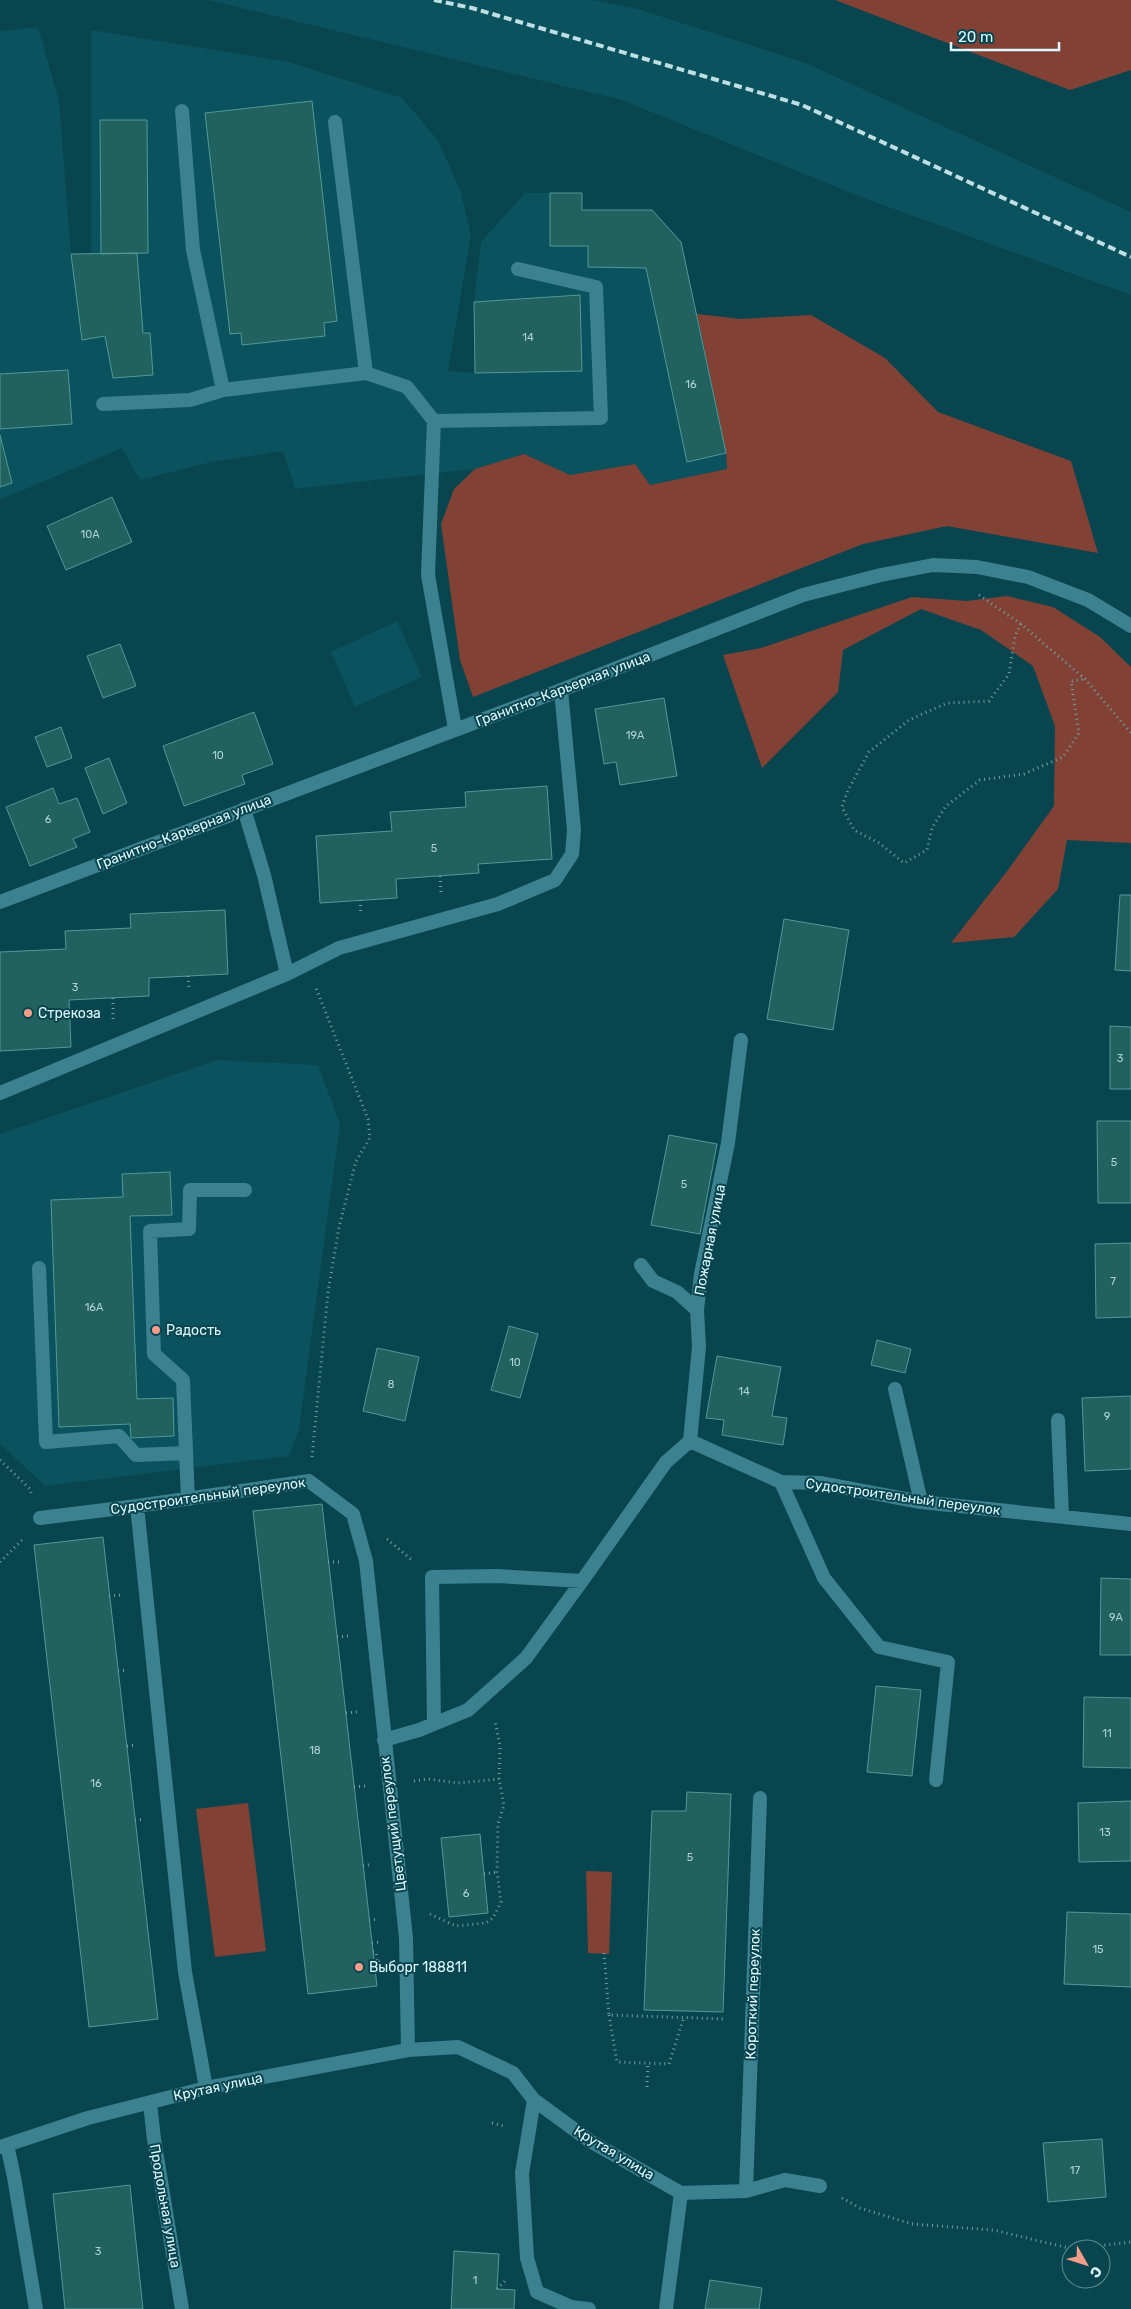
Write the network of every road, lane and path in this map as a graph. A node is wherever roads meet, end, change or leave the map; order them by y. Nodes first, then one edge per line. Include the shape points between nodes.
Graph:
1 (182, 111) dead end
2 (336, 122) dead end
3 (518, 269) dead end
4 (366, 374) junction
5 (223, 390) junction
6 (103, 404) dead end
7 (434, 421) junction
8 (974, 592) dead end
9 (1021, 624) junction
10 (1131, 626) edge
11 (1085, 679) junction
12 (562, 690) junction
13 (455, 729) junction
14 (1131, 733) edge
15 (244, 809) junction
16 (0, 902) edge
17 (307, 964) junction
18 (287, 974) junction
19 (741, 1040) dead end
20 (0, 1093) edge
21 (245, 1190) dead end
22 (641, 1265) dead end
23 (39, 1268) dead end
24 (697, 1310) junction
25 (895, 1389) dead end
26 (1058, 1420) dead end
27 (690, 1441) junction
28 (186, 1453) junction
29 (0, 1460) edge
30 (309, 1480) junction
31 (781, 1482) junction
32 (188, 1499) junction
33 (921, 1502) junction
34 (137, 1506) junction
35 (353, 1514) junction
36 (1062, 1516) junction
37 (40, 1518) junction
38 (1131, 1524) edge
39 (0, 1562) edge
40 (432, 1577) junction
41 (582, 1581) junction
42 (486, 1693) junction
43 (434, 1724) junction
44 (384, 1740) junction
45 (499, 1779) junction
46 (936, 1780) dead end
47 (389, 1783) junction
48 (760, 1798) dead end
49 (497, 1872) junction
50 (484, 1874) dead end
51 (402, 1900) junction
52 (380, 1919) dead end
53 (369, 1920) dead end
54 (604, 1953) dead end
55 (609, 2015) junction
56 (684, 2018) junction
57 (713, 2019) dead end
58 (408, 2050) junction
59 (648, 2063) junction
60 (647, 2087) dead end
61 (206, 2088) junction
62 (534, 2100) junction
63 (150, 2103) junction
64 (3, 2146) edge
65 (820, 2186) joint
66 (746, 2191) junction
67 (681, 2193) junction
68 (1131, 2242) edge
69 (36, 2309) edge
70 (182, 2309) edge
71 (589, 2309) edge
72 (666, 2309) edge

1 - 5 street via 193,250
2 - 4 street
3 - 7 street via 596,287 601,418
4 - 5 street
4 - 7 street via 407,387
5 - 6 street via 190,400
7 - 13 street via 428,575
8 - 9 path
9 - 11 path
9 - 11 path via 1015,636 1009,674 989,701 947,703 909,720 869,752 842,807 854,830 879,843 904,863 927,850 932,828 946,806 980,780 1024,774 1063,757 1079,733 1071,681
10 - 12 street, Гранитно-Карьерная улица via 1088,600 1028,577 977,567 933,565 881,574 803,595
11 - 14 path
12 - 13 street, Гранитно-Карьерная улица
12 - 17 street via 574,830 572,854 555,880 498,904 339,948
13 - 15 street, Гранитно-Карьерная улица
15 - 16 street, Гранитно-Карьерная улица
15 - 18 street via 264,875
17 - 18 street
17 - 30 path via 368,1119 370,1138 356,1161 329,1283
18 - 20 street
19 - 24 street, Пожарная улица via 728,1143 701,1274
21 - 28 street via 190,1190 189,1230 150,1231 154,1354 183,1380
22 - 24 street via 653,1281 677,1292
23 - 28 street via 46,1442 119,1436 136,1455
24 - 27 street, Пожарная улица via 699,1347
25 - 33 street
26 - 36 street
27 - 31 street, Судостроительный переулок
27 - 41 street via 666,1462
28 - 32 street
29 - 37 path via 30,1489
30 - 32 street, Судостроительный переулок
30 - 35 street, Судостроительный переулок
31 - 33 street, Судостроительный переулок via 820,1483
31 - 46 street via 824,1578 879,1647 948,1662
32 - 34 street, Судостроительный переулок
33 - 36 street, Судостроительный переулок
34 - 37 street, Судостроительный переулок
34 - 61 street via 186,1972
35 - 40 path
35 - 44 street via 366,1561
36 - 38 street, Судостроительный переулок
37 - 39 path via 20,1544
40 - 41 street via 497,1576
40 - 43 street
41 - 42 street, Цветущий переулок via 526,1658
42 - 43 street, Цветущий переулок via 468,1710
42 - 45 path via 500,1746
43 - 44 street, Цветущий переулок
44 - 47 street, Цветущий переулок
45 - 47 path via 458,1783 428,1779
45 - 49 path via 504,1805 498,1824
47 - 51 street, Цветущий переулок
48 - 66 street, Короткий переулок
49 - 50 path
49 - 51 path via 501,1902 493,1918 486,1922 456,1926
51 - 58 street, Цветущий переулок via 408,1958
52 - 53 path
54 - 55 path
55 - 56 path
55 - 59 path via 617,2062
56 - 57 path
56 - 59 path via 669,2064
58 - 61 street, Крутая улица
58 - 62 street, Крутая улица via 458,2047 513,2073
59 - 60 path
61 - 63 street, Крутая улица
62 - 67 street, Крутая улица via 590,2141
62 - 71 street via 522,2173 526,2258 537,2292 571,2307
63 - 64 street, Крутая улица via 88,2118
63 - 70 street, Продольная улица
64 - 69 street via 14,2177
65 - 66 street via 785,2180
65 - 68 path via 860,2208 912,2224 993,2230 1073,2249
66 - 67 street
67 - 72 street

